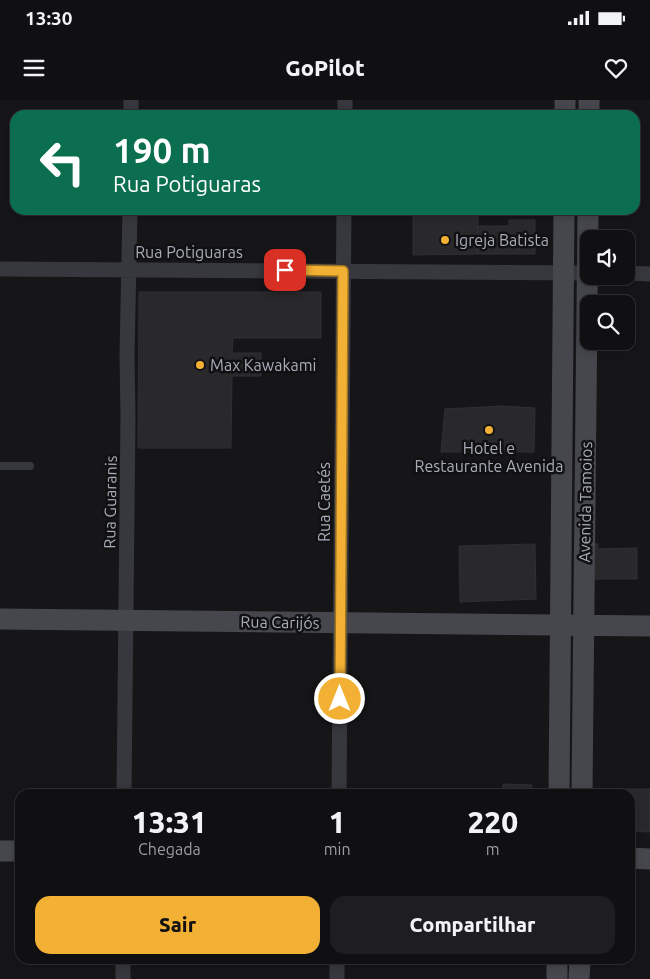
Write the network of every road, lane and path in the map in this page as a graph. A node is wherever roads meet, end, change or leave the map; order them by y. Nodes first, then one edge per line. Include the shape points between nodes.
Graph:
1 (130, 215) edge
2 (344, 215) edge
3 (564, 215) edge
4 (588, 215) edge
5 (588, 230) edge
6 (0, 269) edge
7 (129, 269) junction
8 (343, 271) junction
9 (563, 272) junction
10 (580, 273) edge
11 (635, 273) edge
12 (650, 274) edge
13 (588, 285) edge
14 (0, 466) edge
15 (30, 466) dead end
16 (0, 619) edge
17 (126, 620) junction
18 (340, 622) junction
19 (561, 625) junction
20 (584, 625) junction
21 (650, 626) edge
22 (124, 789) edge
23 (339, 789) edge
24 (559, 789) edge
25 (582, 789) edge
26 (0, 851) edge
27 (15, 851) edge
28 (635, 858) edge
29 (650, 859) edge
30 (123, 964) edge
31 (338, 964) edge
32 (557, 964) edge
33 (580, 964) edge
34 (123, 979) edge
35 (337, 979) edge
36 (557, 979) edge
37 (579, 979) edge

1 - 7 street, Rua Guaranis
2 - 8 street, Rua Caetés
3 - 9 main road, Avenida Tamoios
4 - 5 main road, Avenida Tamoios
6 - 7 street, Rua Potiguaras
7 - 8 street, Rua Potiguaras
7 - 17 street, Rua Guaranis
8 - 9 street, Rua Potiguaras
8 - 18 street, Rua Caetés
9 - 10 street, Rua Potiguaras
9 - 19 main road, Avenida Tamoios
11 - 12 street
13 - 20 main road, Avenida Tamoios
14 - 15 lane
16 - 17 main road, Rua Carijós
17 - 18 main road, Rua Carijós
17 - 22 street, Rua Guaranis
18 - 19 main road, Rua Carijós
18 - 23 street, Rua Caetés
19 - 20 main road, Rua Carijós
19 - 24 main road, Avenida Tamoios
20 - 21 main road, Rua Carijós
20 - 25 main road, Avenida Tamoios
26 - 27 main road
28 - 29 main road
30 - 34 street
31 - 35 street
32 - 36 main road
33 - 37 main road

